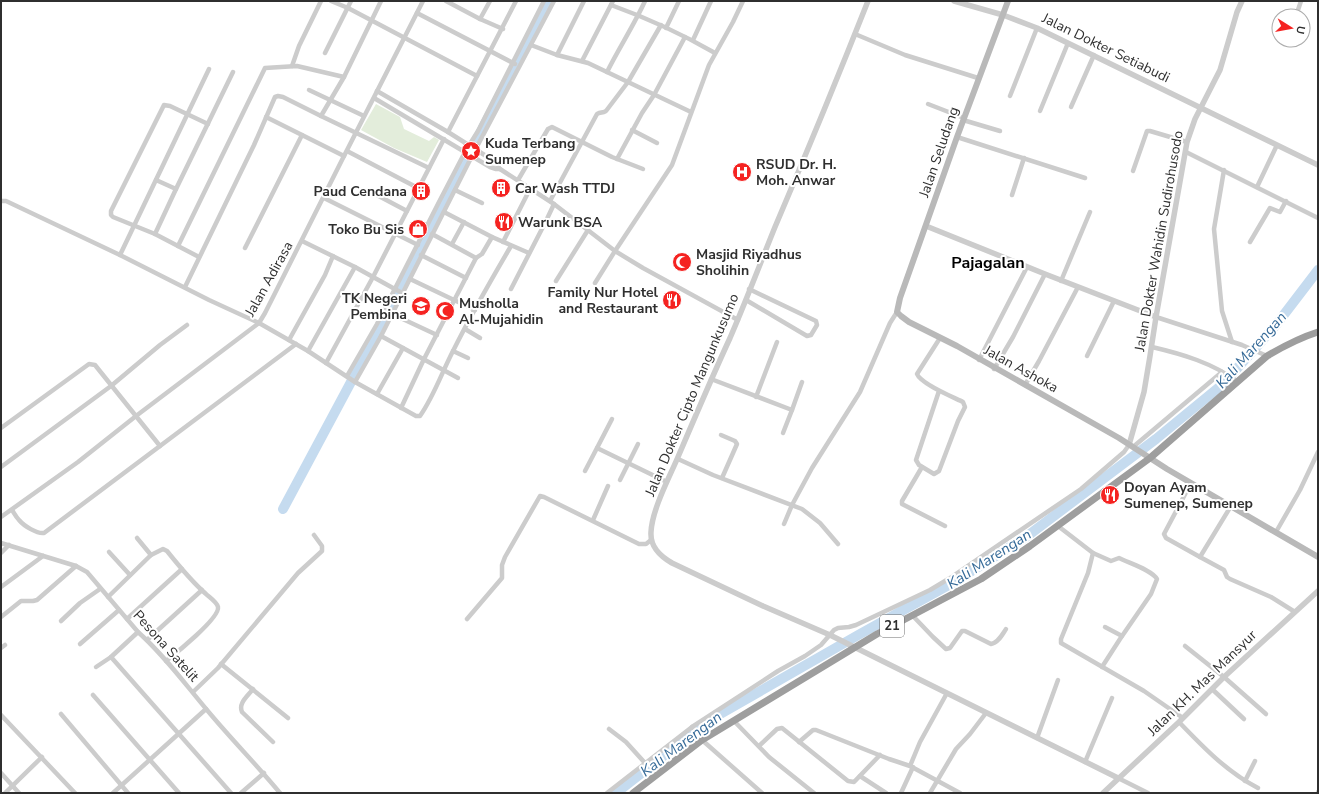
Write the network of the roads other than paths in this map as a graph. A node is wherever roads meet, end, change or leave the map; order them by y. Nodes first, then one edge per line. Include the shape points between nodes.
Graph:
1 (321, 1) edge
2 (331, 1) edge
3 (351, 1) edge
4 (381, 1) edge
5 (423, 1) edge
6 (446, 1) edge
7 (461, 1) edge
8 (490, 1) edge
9 (516, 1) edge
10 (544, 1) edge
11 (554, 1) edge
12 (584, 1) edge
13 (645, 1) edge
14 (679, 1) edge
15 (711, 1) edge
16 (743, 1) edge
17 (868, 1) edge
18 (954, 1) edge
19 (1008, 1) edge
20 (1242, 1) edge
21 (612, 3) edge
22 (458, 7) junction
23 (348, 8) junction
24 (417, 13) junction
25 (638, 15) junction
26 (1003, 15) junction
27 (480, 19) junction
28 (372, 21) junction
29 (660, 25) junction
30 (666, 28) junction
31 (1037, 28) junction
32 (503, 29) junction
33 (855, 34) junction
34 (404, 37) junction
35 (685, 37) junction
36 (693, 40) junction
37 (1068, 43) junction
38 (531, 45) junction
39 (491, 51) junction
40 (325, 53) dead end
41 (716, 53) junction
42 (557, 55) junction
43 (1094, 56) junction
44 (582, 61) junction
45 (512, 63) junction
46 (292, 66) junction
47 (519, 66) junction
48 (209, 69) dead end
49 (233, 72) dead end
50 (607, 72) junction
51 (477, 76) junction
52 (344, 77) junction
53 (978, 78) junction
54 (628, 82) junction
55 (309, 90) dead end
56 (377, 92) junction
57 (654, 95) junction
58 (1010, 96) dead end
59 (374, 98) junction
60 (331, 100) junction
61 (928, 104) dead end
62 (1071, 107) dead end
63 (1200, 107) junction
64 (1040, 111) dead end
65 (692, 112) junction
66 (188, 114) junction
67 (321, 116) junction
68 (364, 116) junction
69 (266, 117) junction
70 (963, 119) junction
71 (208, 124) junction
72 (632, 130) junction
73 (1000, 131) dead end
74 (357, 132) junction
75 (448, 132) junction
76 (302, 135) junction
77 (957, 137) junction
78 (444, 139) junction
79 (1187, 142) junction
80 (582, 143) junction
81 (657, 143) dead end
82 (1277, 144) junction
83 (470, 146) junction
84 (476, 150) junction
85 (465, 152) junction
86 (1186, 152) junction
87 (345, 153) junction
88 (472, 156) junction
89 (1024, 158) junction
90 (617, 159) junction
91 (1318, 165) edge
92 (429, 168) junction
93 (500, 169) junction
94 (643, 169) dead end
95 (1224, 170) junction
96 (1132, 171) dead end
97 (1086, 178) dead end
98 (156, 180) junction
99 (518, 180) junction
100 (1258, 187) junction
101 (176, 188) junction
102 (418, 188) junction
103 (530, 189) junction
104 (455, 190) junction
105 (372, 193) dead end
106 (1012, 195) dead end
107 (324, 198) junction
108 (1, 201) edge
109 (550, 201) junction
110 (1286, 201) junction
111 (482, 203) dead end
112 (554, 204) junction
113 (407, 211) junction
114 (444, 212) junction
115 (1090, 212) dead end
116 (1318, 218) edge
117 (464, 222) junction
118 (134, 226) junction
119 (926, 226) junction
120 (588, 230) junction
121 (396, 233) junction
122 (155, 234) junction
123 (432, 234) junction
124 (492, 237) junction
125 (302, 241) junction
126 (503, 242) junction
127 (1250, 242) dead end
128 (452, 244) junction
129 (418, 245) junction
130 (178, 246) junction
131 (511, 246) junction
132 (245, 248) dead end
133 (614, 251) junction
134 (529, 253) junction
135 (120, 255) junction
136 (421, 255) junction
137 (333, 256) junction
138 (199, 257) junction
139 (476, 258) junction
140 (355, 267) junction
141 (1027, 267) junction
142 (1045, 274) junction
143 (373, 277) junction
144 (466, 278) junction
145 (410, 279) junction
146 (556, 281) dead end
147 (1061, 281) junction
148 (595, 283) dead end
149 (185, 287) junction
150 (1078, 287) junction
151 (395, 289) junction
152 (511, 289) dead end
153 (749, 289) junction
154 (402, 293) junction
155 (454, 300) junction
156 (746, 300) junction
157 (1114, 301) junction
158 (475, 310) junction
159 (897, 312) junction
160 (392, 314) junction
161 (1156, 317) junction
162 (738, 320) junction
163 (259, 323) junction
164 (187, 325) dead end
165 (464, 329) junction
166 (1318, 332) edge
167 (437, 335) junction
168 (381, 336) junction
169 (480, 338) dead end
170 (940, 338) junction
171 (289, 340) junction
172 (777, 342) dead end
173 (1232, 342) junction
174 (296, 344) junction
175 (1152, 346) junction
176 (402, 348) junction
177 (308, 351) junction
178 (453, 351) junction
179 (1087, 356) dead end
180 (1267, 356) junction
181 (468, 358) dead end
182 (424, 359) junction
183 (979, 360) junction
184 (326, 363) junction
185 (994, 369) junction
186 (444, 370) junction
187 (1222, 372) junction
188 (347, 376) junction
189 (458, 378) dead end
190 (711, 380) junction
191 (1235, 380) junction
192 (354, 381) junction
193 (802, 382) dead end
194 (1025, 384) junction
195 (111, 386) junction
196 (939, 390) junction
197 (377, 394) junction
198 (756, 397) junction
199 (401, 408) junction
200 (792, 410) junction
201 (136, 416) junction
202 (612, 419) dead end
203 (1, 428) edge
204 (783, 433) dead end
205 (721, 435) dead end
206 (638, 444) dead end
207 (160, 446) junction
208 (1131, 446) junction
209 (597, 448) junction
210 (1318, 452) edge
211 (1147, 456) junction
212 (678, 459) junction
213 (629, 464) junction
214 (1, 467) edge
215 (922, 467) junction
216 (585, 470) dead end
217 (722, 478) junction
218 (620, 480) dead end
219 (667, 482) junction
220 (1191, 483) junction
221 (608, 486) dead end
222 (792, 505) junction
223 (1230, 506) junction
224 (12, 510) junction
225 (1, 517) edge
226 (593, 520) junction
227 (784, 524) dead end
228 (945, 526) dead end
229 (1058, 526) junction
230 (1276, 532) junction
231 (314, 535) dead end
232 (137, 538) dead end
233 (651, 540) junction
234 (1, 543) edge
235 (838, 544) dead end
236 (9, 546) junction
237 (109, 552) dead end
238 (1, 553) edge
239 (1093, 553) junction
240 (151, 555) junction
241 (43, 556) junction
242 (1200, 557) junction
243 (1318, 557) edge
244 (76, 566) junction
245 (182, 569) junction
246 (130, 575) junction
247 (1, 587) edge
248 (100, 588) junction
249 (202, 590) junction
250 (1318, 591) edge
251 (108, 597) junction
252 (119, 610) junction
253 (1295, 612) junction
254 (912, 615) junction
255 (1, 617) edge
256 (127, 619) junction
257 (467, 619) dead end
258 (61, 621) dead end
259 (1104, 627) dead end
260 (1006, 629) dead end
261 (138, 632) junction
262 (832, 636) junction
263 (1122, 636) junction
264 (147, 640) junction
265 (80, 644) dead end
266 (851, 646) junction
267 (1184, 646) dead end
268 (111, 657) junction
269 (166, 661) junction
270 (221, 664) junction
271 (96, 667) dead end
272 (1102, 668) junction
273 (1224, 677) junction
274 (1058, 680) dead end
275 (1212, 689) junction
276 (253, 690) junction
277 (193, 692) junction
278 (947, 693) junction
279 (93, 695) dead end
280 (1112, 698) dead end
281 (206, 710) junction
282 (986, 712) junction
283 (61, 714) dead end
284 (1266, 714) dead end
285 (1, 715) edge
286 (288, 718) dead end
287 (1181, 720) junction
288 (1244, 720) dead end
289 (734, 721) junction
290 (609, 729) dead end
291 (693, 729) junction
292 (178, 734) junction
293 (700, 738) junction
294 (1037, 738) junction
295 (273, 742) dead end
296 (799, 742) junction
297 (758, 746) junction
298 (880, 755) junction
299 (42, 757) junction
300 (151, 760) junction
301 (1255, 761) dead end
302 (1085, 762) junction
303 (645, 763) junction
304 (912, 766) junction
305 (1, 773) edge
306 (264, 773) junction
307 (860, 776) junction
308 (1118, 778) junction
309 (937, 780) junction
310 (1245, 781) junction
311 (12, 785) junction
312 (122, 785) junction
313 (1258, 788) dead end
314 (5, 793) edge
315 (19, 793) edge
316 (75, 793) edge
317 (113, 793) edge
318 (128, 793) edge
319 (179, 793) edge
320 (231, 793) edge
321 (241, 793) edge
322 (280, 793) edge
323 (606, 793) edge
324 (633, 793) edge
325 (762, 793) edge
326 (814, 793) edge
327 (886, 793) edge
328 (901, 793) edge
329 (930, 793) edge
330 (960, 793) edge
331 (1103, 793) edge
332 (1148, 793) edge

1 - 46 street
2 - 23 street
3 - 23 street
4 - 28 street
5 - 24 street, Jalan Adirasa
6 - 22 street
7 - 22 street
8 - 27 street
9 - 32 street
10 - 45 street
11 - 38 street
12 - 42 street
13 - 25 street
14 - 30 street
15 - 36 street
16 - 41 street
17 - 33 street, Jalan Dokter Cipto Mangunkusumo
18 - 26 street, Jalan Dokter Setiabudi
19 - 26 main road, Jalan Seludang
20 - 63 street, Jalan Dokter Wahidin Sudirohusodo via 1220,70
21 - 25 street
21 - 44 street
22 - 27 street
23 - 28 street
23 - 40 street
24 - 34 street, Jalan Adirasa
24 - 39 street
25 - 29 street
25 - 50 street
26 - 31 street, Jalan Dokter Setiabudi
26 - 53 main road, Jalan Seludang
27 - 32 street
28 - 34 street
28 - 52 street
29 - 30 street
29 - 54 street
30 - 35 street
31 - 37 street, Jalan Dokter Setiabudi
31 - 58 street
32 - 39 street
33 - 53 street via 905,55
33 - 153 street, Jalan Dokter Cipto Mangunkusumo
34 - 51 street
34 - 56 street, Jalan Adirasa
35 - 36 street
35 - 57 street
36 - 41 street
37 - 43 street, Jalan Dokter Setiabudi
37 - 64 street
38 - 42 street
38 - 47 street
39 - 45 street
39 - 51 street
41 - 65 street via 708,65
42 - 44 street
43 - 62 street
43 - 63 street, Jalan Dokter Setiabudi
44 - 50 street
45 - 47 street
45 - 83 street
46 - 52 street
46 - 130 street via 264,69
47 - 84 street
48 - 66 street
49 - 71 street
50 - 54 street
51 - 75 street
52 - 60 street
53 - 70 main road, Jalan Seludang
54 - 57 street
54 - 80 street via 606,111 597,114
55 - 60 street
56 - 59 street, Jalan Adirasa
56 - 75 street
57 - 65 street
57 - 72 street
59 - 68 street, Jalan Adirasa
59 - 78 street
60 - 67 street
60 - 68 street
61 - 70 street
63 - 79 street, Jalan Dokter Wahidin Sudirohusodo
63 - 82 street, Jalan Dokter Setiabudi
65 - 133 street via 672,165
66 - 71 street
66 - 98 street
66 - 118 street via 164,106 111,211 113,217
67 - 69 street via 278,96 275,97
67 - 74 street
68 - 74 street, Jalan Adirasa
69 - 76 street
69 - 138 street
70 - 73 street
70 - 77 main road, Jalan Seludang
71 - 101 street
72 - 81 street
72 - 90 street
74 - 87 street, Jalan Adirasa
74 - 92 street
75 - 83 street
76 - 87 street
76 - 132 street
77 - 89 street
77 - 119 main road, Jalan Seludang
78 - 85 street
78 - 92 street
79 - 86 street, Jalan Dokter Wahidin Sudirohusodo
79 - 96 street via 1147,131
80 - 90 street
80 - 99 street via 555,127 550,128
80 - 109 street
82 - 91 street, Jalan Dokter Setiabudi
82 - 100 street
83 - 84 street
83 - 85 street
84 - 88 street
84 - 93 street via 494,161
85 - 88 street
85 - 129 street
86 - 95 street
86 - 161 street, Jalan Dokter Wahidin Sudirohusodo
87 - 102 street
87 - 107 street, Jalan Adirasa
88 - 93 street via 490,167
88 - 104 street
89 - 97 street
89 - 106 street
90 - 94 street
92 - 102 street
93 - 99 street
95 - 100 street
95 - 173 street via 1214,229 1222,311
98 - 101 street
98 - 118 street
99 - 103 street
100 - 110 street
101 - 122 street
102 - 113 street
103 - 109 street
103 - 126 street
104 - 111 street
104 - 114 street
105 - 113 street
107 - 121 street
107 - 125 street, Jalan Adirasa
108 - 135 street via 6,201
109 - 112 street
110 - 116 street
110 - 127 street via 1280,212 1270,208
112 - 120 street
112 - 134 street
113 - 121 street
114 - 117 street
114 - 123 street
115 - 147 street
117 - 124 street
117 - 128 street
118 - 122 street
118 - 135 street
119 - 141 street
119 - 159 main road, Jalan Seludang
120 - 133 street
120 - 146 street
121 - 129 street
121 - 143 street
122 - 130 street
123 - 128 street
123 - 136 street
124 - 126 street
124 - 139 street via 482,254
125 - 137 street
125 - 163 street, Jalan Adirasa
126 - 131 street
128 - 139 street
129 - 151 street
130 - 138 street
131 - 134 street
131 - 158 street
133 - 148 street
133 - 162 street
134 - 152 street
135 - 149 street
136 - 144 street
136 - 145 street
137 - 140 street
137 - 171 street
138 - 149 street
139 - 144 street
140 - 143 street
140 - 177 street
141 - 142 street
141 - 183 street
142 - 147 street
142 - 185 street
143 - 151 street
143 - 184 street
144 - 155 street
145 - 154 street
145 - 155 street
147 - 150 street
149 - 163 street
150 - 157 street
150 - 194 street
151 - 154 street
151 - 188 street
153 - 156 street, Jalan Dokter Cipto Mangunkusumo
153 - 156 street via 816,321 817,325 812,335 807,336
154 - 160 street
155 - 158 street
155 - 167 street
156 - 162 street, Jalan Dokter Cipto Mangunkusumo
157 - 161 street
157 - 179 street
158 - 165 street
159 - 170 main road, Jalan Ashoka via 909,322
159 - 222 street via 890,322 860,392
160 - 167 street
160 - 168 street
161 - 173 street
161 - 175 street, Jalan Dokter Wahidin Sudirohusodo
162 - 190 street, Jalan Dokter Cipto Mangunkusumo
163 - 171 street
163 - 201 street, Jalan Adirasa
164 - 195 street
165 - 169 street
165 - 178 street
166 - 180 highway, 21 via 1302,337
167 - 182 street
168 - 176 street
168 - 192 street
170 - 183 main road, Jalan Ashoka
170 - 196 street via 917,374 920,379
171 - 174 street
172 - 198 street
173 - 180 street
174 - 177 street
174 - 207 street
175 - 187 street via 1176,352
175 - 208 street, Jalan Dokter Wahidin Sudirohusodo
176 - 182 street
176 - 197 street
177 - 184 street
178 - 181 street
178 - 186 street
180 - 191 highway, 21
182 - 186 street
182 - 199 street
183 - 185 main road, Jalan Ashoka
184 - 188 street
185 - 194 main road, Jalan Ashoka
186 - 189 street
186 - 199 street via 420,416
187 - 191 street
187 - 208 street
188 - 192 street
190 - 198 street
190 - 212 street, Jalan Dokter Cipto Mangunkusumo
191 - 211 highway, 21
192 - 197 street
193 - 200 street
194 - 208 main road, Jalan Ashoka
195 - 201 street
195 - 203 street via 95,365 88,364
195 - 214 street
196 - 215 street via 916,460
196 - 215 street via 963,402 964,410 940,471 934,474
197 - 199 street
198 - 200 street
200 - 204 street
201 - 207 street
201 - 224 street, Jalan Adirasa
202 - 209 street
205 - 217 street via 737,442
206 - 213 street
207 - 224 street via 44,533 34,531 21,522
208 - 211 main road
208 - 262 street via 1081,489 950,578 856,625 838,628
209 - 213 street
209 - 216 street
210 - 230 street
211 - 220 main road
211 - 229 highway, 21
212 - 217 street
212 - 219 street, Jalan Dokter Cipto Mangunkusumo
213 - 218 street
213 - 219 street
215 - 228 street via 902,504
217 - 222 street
219 - 233 street, Jalan Dokter Cipto Mangunkusumo via 653,520
220 - 223 main road
220 - 242 street via 1164,534 1166,538
221 - 226 street
222 - 227 street
222 - 235 street via 802,509 820,523
223 - 230 main road
223 - 242 street
224 - 225 street, Jalan Adirasa
226 - 233 street via 639,544 646,544
226 - 257 street via 540,496 505,557 502,578
229 - 239 street
229 - 254 highway, 21 via 981,579
230 - 243 main road
231 - 270 street via 322,546 322,551 298,573
232 - 240 street
233 - 262 street via 657,552 672,563
234 - 236 street, Pesona Satelit
236 - 238 street
236 - 241 street, Pesona Satelit
237 - 246 street
239 - 263 street via 1111,561 1119,558 1156,576 1151,594
239 - 272 street via 1088,573 1061,641 1063,645
240 - 245 street via 165,549
240 - 246 street
241 - 244 street, Pesona Satelit
241 - 247 street
242 - 253 street via 1223,569 1230,579 1271,597
244 - 248 street, Pesona Satelit via 87,572
244 - 255 street via 36,600 21,601
245 - 249 street
245 - 256 street
246 - 251 street
248 - 251 street, Pesona Satelit
248 - 258 street
249 - 264 street
249 - 269 street via 217,604 217,613 188,644
250 - 253 street, Jalan KH. Mas Mansyur
251 - 252 street, Pesona Satelit
252 - 256 street, Pesona Satelit
252 - 265 street
253 - 273 street, Jalan KH. Mas Mansyur
254 - 260 street via 946,649 950,648 962,631 993,644
254 - 266 highway, 21
256 - 261 street, Pesona Satelit
259 - 263 street
261 - 264 street, Pesona Satelit
261 - 268 street
262 - 266 street
262 - 291 street
263 - 272 street
264 - 269 street, Pesona Satelit
266 - 278 street
266 - 289 highway, 21
267 - 273 street
268 - 271 street
268 - 292 street
269 - 277 street, Pesona Satelit
270 - 276 street
270 - 277 street
272 - 287 street via 1144,691
273 - 275 street, Jalan KH. Mas Mansyur
273 - 284 street
274 - 294 street
275 - 287 street, Jalan KH. Mas Mansyur
275 - 288 street
276 - 286 street
276 - 295 street via 240,709
277 - 281 street, Pesona Satelit
278 - 282 street
278 - 304 street via 920,742
279 - 300 street
280 - 302 street
281 - 292 street
281 - 306 street, Pesona Satelit
282 - 294 street
282 - 309 street via 956,750
283 - 312 street
285 - 299 street
287 - 308 street, Jalan KH. Mas Mansyur
287 - 310 street via 1211,754
289 - 293 highway, 21
289 - 297 street
290 - 303 street via 626,742
291 - 293 street
291 - 303 street
292 - 300 street
292 - 320 street
293 - 324 highway, 21
293 - 325 street
294 - 302 street
296 - 297 street via 780,728
296 - 298 street via 816,730
296 - 307 street via 850,782 854,782
297 - 326 street
298 - 304 street
298 - 307 street
299 - 311 street
299 - 316 street
300 - 312 street
300 - 319 street
301 - 310 street
302 - 308 street
303 - 323 street
304 - 309 street
304 - 328 street
305 - 311 street
306 - 321 street
306 - 322 street, Pesona Satelit
307 - 327 street
308 - 331 street, Jalan KH. Mas Mansyur
308 - 332 street
309 - 329 street
309 - 330 street
310 - 313 street
311 - 314 street
311 - 315 street
312 - 317 street
312 - 318 street

